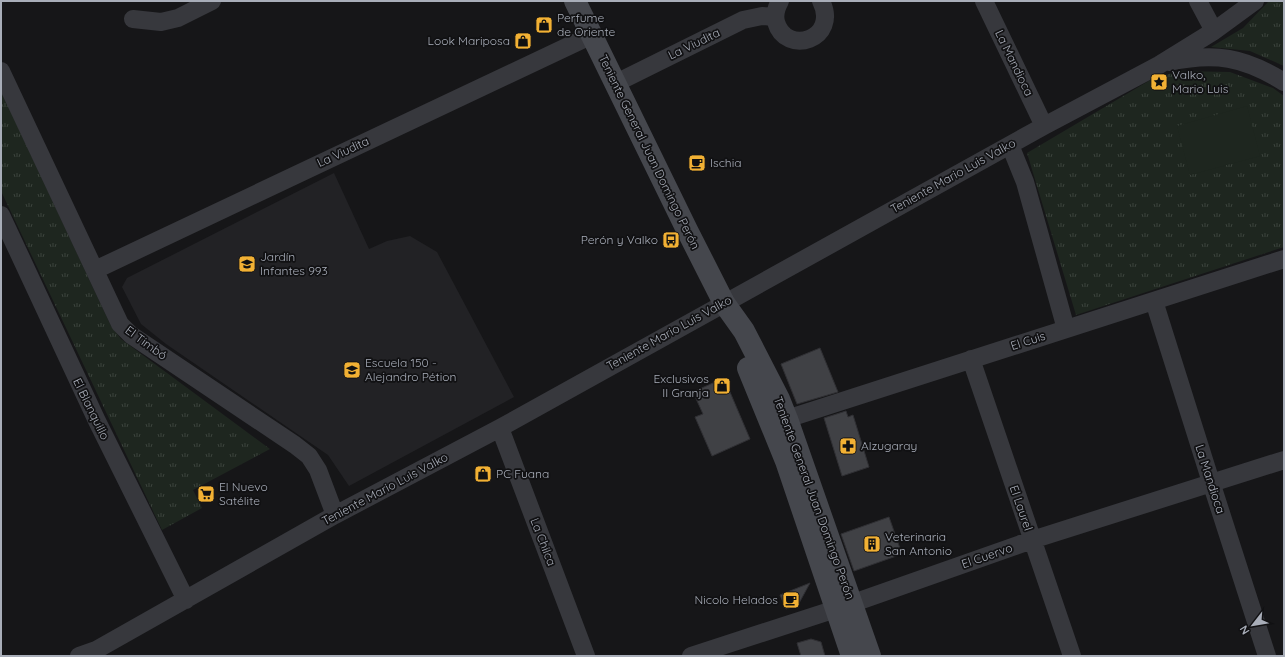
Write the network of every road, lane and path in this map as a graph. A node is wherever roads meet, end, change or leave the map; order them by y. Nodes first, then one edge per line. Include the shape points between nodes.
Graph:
1 (212, 1) edge
2 (575, 1) edge
3 (821, 1) edge
4 (984, 1) edge
5 (1198, 1) edge
6 (1255, 1) edge
7 (777, 9) edge
8 (133, 19) dead end
9 (1214, 31) junction
10 (592, 35) junction
11 (1159, 64) junction
12 (1, 71) edge
13 (1284, 82) edge
14 (616, 83) junction
15 (1044, 126) junction
16 (1010, 145) junction
17 (1, 216) edge
18 (1284, 259) edge
19 (95, 270) junction
20 (1154, 301) junction
21 (724, 303) junction
22 (1066, 329) junction
23 (971, 359) junction
24 (779, 421) junction
25 (500, 428) junction
26 (1284, 460) edge
27 (1211, 482) junction
28 (335, 515) junction
29 (1032, 540) junction
30 (186, 600) junction
31 (844, 606) junction
32 (79, 656) edge
33 (586, 656) edge
34 (691, 656) edge
35 (852, 656) edge
36 (870, 656) edge
37 (1072, 656) edge
38 (1267, 656) edge

1 - 8 street via 178,18 161,22
2 - 10 main road, Teniente General Juan Domingo Perón
3 - 7 street, La Viudita via 826,15 824,23 817,34 806,40 798,41 782,33 777,26
4 - 15 street, La Mandioca
5 - 9 street
6 - 9 street, Teniente Mario Luis Valko
7 - 14 street, La Viudita via 762,16 743,20
9 - 11 street, Teniente Mario Luis Valko
10 - 14 main road, Teniente General Juan Domingo Perón
10 - 19 street, La Viudita
11 - 13 street via 1199,57 1219,57 1254,66
11 - 15 street, Teniente Mario Luis Valko
12 - 19 street, El Timbó
14 - 21 main road, Teniente General Juan Domingo Perón
15 - 16 street, Teniente Mario Luis Valko
16 - 21 street, Teniente Mario Luis Valko
16 - 22 street via 1025,182
17 - 30 street, El Blanquillo via 97,421
18 - 20 street, El Cuis
19 - 28 street, El Timbó via 120,324 131,335 309,456 318,470
20 - 22 street, El Cuis
20 - 27 street, La Mandioca
21 - 24 main road, Teniente General Juan Domingo Perón via 744,332 779,399
21 - 25 street, Teniente Mario Luis Valko
22 - 23 street, El Cuis
23 - 24 street, El Cuis
23 - 29 street, El Laurel
24 - 31 main road, Teniente General Juan Domingo Perón
25 - 28 street, Teniente Mario Luis Valko
25 - 33 street, La Chilca
26 - 27 street, El Cuervo
27 - 29 street, El Cuervo
27 - 38 street, La Mandioca
28 - 30 street, Teniente Mario Luis Valko
29 - 31 street, El Cuervo
29 - 37 street, El Laurel
30 - 32 street, Teniente Mario Luis Valko via 96,650
31 - 34 street, El Cuervo
31 - 35 main road, Teniente General Juan Domingo Perón
31 - 36 main road, Teniente General Juan Domingo Perón

